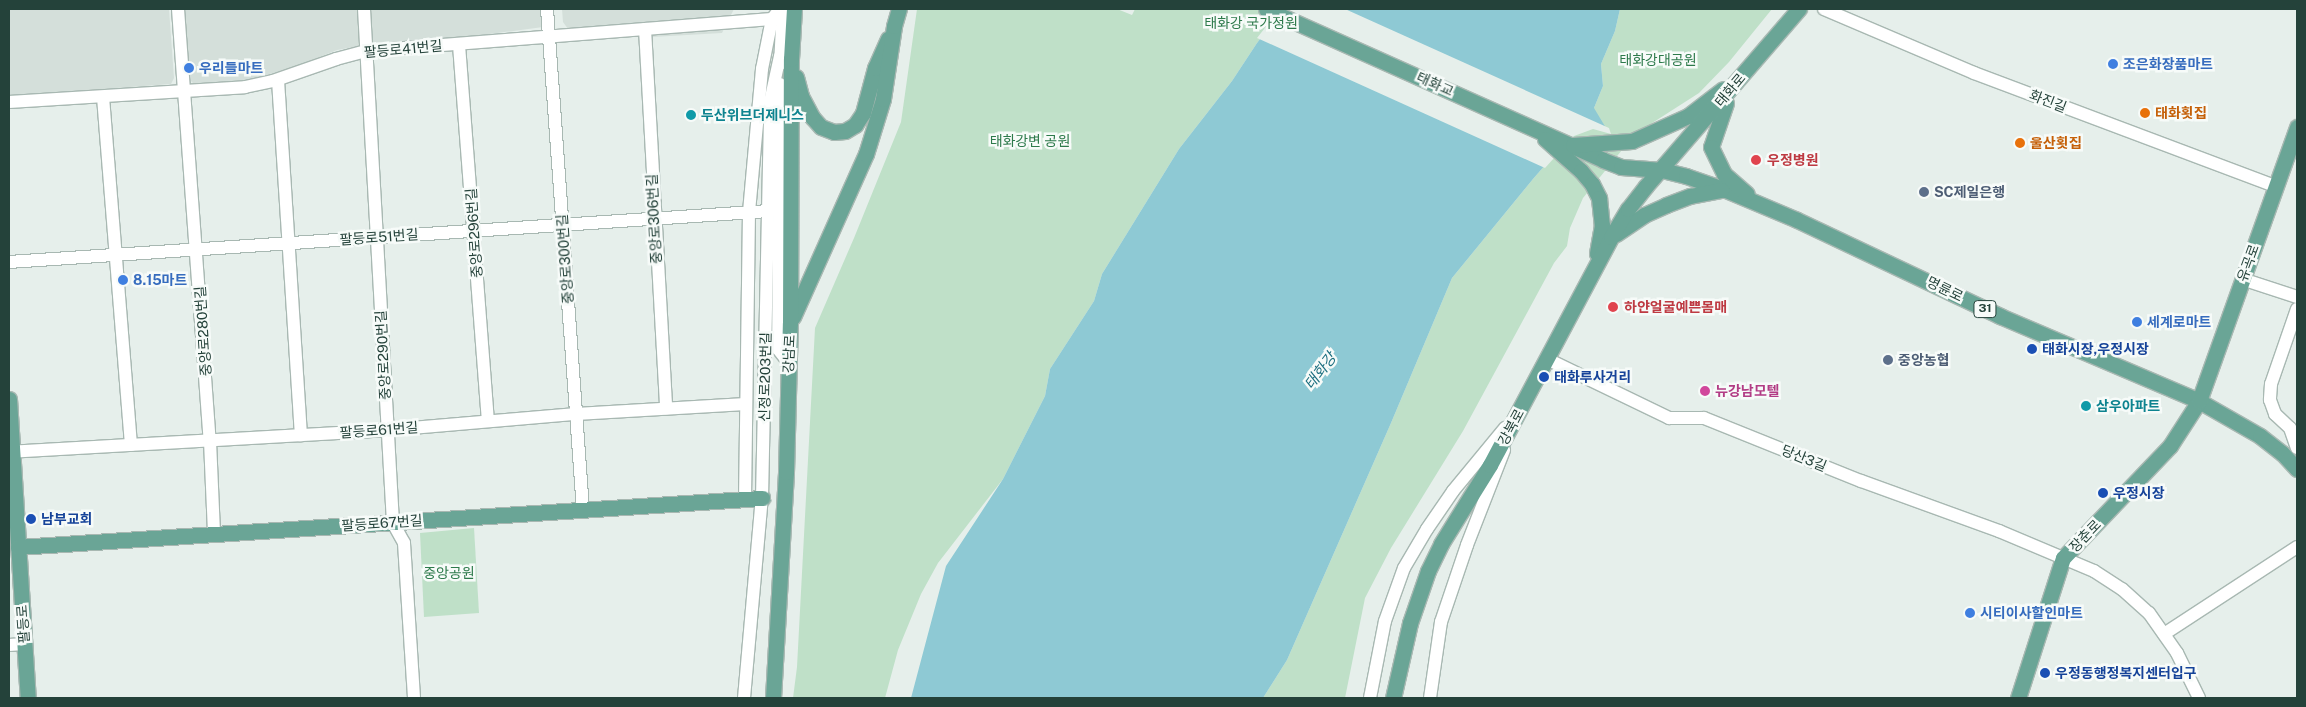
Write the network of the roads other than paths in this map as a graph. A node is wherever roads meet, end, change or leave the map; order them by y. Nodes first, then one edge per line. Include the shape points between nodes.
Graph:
1 (178, 9) edge
2 (364, 9) edge
3 (547, 9) edge
4 (781, 9) edge
5 (794, 9) edge
6 (899, 9) edge
7 (1266, 9) edge
8 (1799, 9) edge
9 (1824, 9) edge
10 (772, 19) junction
11 (894, 26) junction
12 (645, 29) junction
13 (549, 37) junction
14 (459, 45) junction
15 (366, 51) junction
16 (785, 58) junction
17 (1744, 74) junction
18 (278, 80) junction
19 (1732, 89) junction
20 (184, 92) junction
21 (103, 97) junction
22 (9, 102) edge
23 (2297, 127) edge
24 (1533, 128) junction
25 (1569, 145) junction
26 (1603, 160) joint
27 (1662, 170) junction
28 (2275, 186) junction
29 (1726, 190) junction
30 (1772, 210) junction
31 (768, 211) junction
32 (749, 212) junction
33 (654, 219) junction
34 (562, 225) junction
35 (474, 231) junction
36 (377, 237) junction
37 (1611, 237) junction
38 (287, 244) junction
39 (197, 250) junction
40 (116, 255) junction
41 (9, 262) edge
42 (1594, 270) junction
43 (2242, 279) junction
44 (2297, 297) edge
45 (2297, 308) edge
46 (790, 323) junction
47 (1547, 359) junction
48 (788, 362) junction
49 (9, 399) edge
50 (2199, 401) junction
51 (746, 404) junction
52 (666, 408) junction
53 (1518, 413) junction
54 (576, 414) junction
55 (488, 421) junction
56 (388, 430) junction
57 (301, 435) junction
58 (210, 441) junction
59 (131, 445) junction
60 (2297, 448) edge
61 (10, 452) edge
62 (2297, 469) edge
63 (762, 498) junction
64 (745, 500) junction
65 (583, 510) junction
66 (393, 522) junction
67 (214, 534) junction
68 (14, 547) edge
69 (2297, 547) edge
70 (2063, 558) junction
71 (2164, 634) junction
72 (24, 644) junction
73 (9, 645) edge
74 (28, 698) edge
75 (414, 698) edge
76 (744, 698) edge
77 (773, 698) edge
78 (1370, 698) edge
79 (1393, 698) edge
80 (1430, 698) edge
81 (2018, 698) edge
82 (2199, 698) edge

1 - 20 street, 중앙로280번길
2 - 15 street, 중앙로290번길
3 - 13 street, 중앙로300번길
4 - 10 street
4 - 16 street
5 - 16 main road, 강남로
6 - 11 main road
7 - 24 main road, 태화교
8 - 17 main road, 태화로
9 - 28 street, 화진길 via 1974,72
10 - 12 street, 팔등로41번길
10 - 32 street via 762,68
11 - 16 main road via 877,61 863,113 856,125 845,131 834,132 821,127 812,117
11 - 46 main road via 883,99 866,154
12 - 13 street, 팔등로41번길
12 - 33 street, 중앙로306번길
13 - 14 street, 팔등로41번길
13 - 34 street, 중앙로300번길
14 - 15 street, 팔등로41번길
14 - 35 street, 중앙로296번길
15 - 18 street, 팔등로41번길
15 - 36 street, 중앙로290번길
16 - 31 street, 신정로203번길 via 770,102
16 - 46 main road, 강남로
16 - 48 street via 778,349
17 - 19 main road, 태화로
17 - 25 main road via 1688,116 1632,141
18 - 20 street, 팔등로41번길 via 244,87
18 - 38 street
19 - 27 main road, 태화로
19 - 30 main road via 1711,147 1724,174 1741,190
20 - 21 street, 팔등로41번길
20 - 39 street, 중앙로280번길
21 - 22 street, 팔등로41번길
21 - 40 street
23 - 28 main road, 유곡로
24 - 25 main road, 태화교
24 - 42 main road via 1592,184 1599,198 1602,211
25 - 26 main road, 태화교
26 - 27 main road, 명륜로 / 31 via 1621,167
27 - 29 main road, 명륜로 / 31
27 - 37 main road, 강북로 via 1628,209
28 - 43 main road, 유곡로
29 - 30 main road, 명륜로 / 31
29 - 37 main road via 1690,196 1666,205
30 - 50 main road, 명륜로 / 31 via 2000,316
31 - 32 street, 팔등로51번길
31 - 63 street, 신정로203번길
32 - 33 street, 팔등로51번길
32 - 51 street
33 - 34 street, 팔등로51번길
33 - 52 street, 중앙로306번길
34 - 35 street, 팔등로51번길
34 - 54 street, 중앙로300번길
35 - 36 street, 팔등로51번길
35 - 55 street, 중앙로296번길
36 - 38 street, 팔등로51번길
36 - 56 street, 중앙로290번길
37 - 42 main road, 강북로
38 - 39 street, 팔등로51번길
38 - 57 street
39 - 40 street, 팔등로51번길
39 - 58 street, 중앙로280번길
40 - 41 street, 팔등로51번길
40 - 59 street
42 - 47 main road, 강북로
43 - 44 street
43 - 50 main road, 유곡로
44 - 45 street
45 - 60 street via 2271,384 2270,400 2275,414 2290,428
46 - 48 main road, 강남로
47 - 53 main road, 강북로
47 - 70 street, 당산3길 via 1670,418 1704,418
48 - 77 main road, 강남로 via 786,472
49 - 61 main road, 팔등로
50 - 62 main road, 명륜로 / 31 via 2260,436 2282,452
50 - 70 main road, 장춘로 via 2170,446
51 - 52 street, 팔등로61번길
51 - 64 street
52 - 54 street, 팔등로61번길
53 - 78 street via 1453,491 1404,568 1385,620
53 - 79 main road, 강북로 via 1428,571 1410,623
53 - 80 street via 1444,613
54 - 55 street, 팔등로61번길
54 - 65 street, 중앙로300번길
55 - 56 street, 팔등로61번길
56 - 57 street, 팔등로61번길
56 - 66 street, 중앙로290번길
57 - 58 street, 팔등로61번길
58 - 59 street, 팔등로61번길
58 - 67 street, 중앙로280번길
59 - 61 street, 팔등로61번길
61 - 68 main road, 팔등로
63 - 64 main road, 팔등로67번길
63 - 76 street, 신정로203번길
64 - 65 main road, 팔등로67번길
65 - 66 main road, 팔등로67번길
66 - 67 main road, 팔등로67번길
66 - 75 street, 중앙로290번길 via 404,543
67 - 68 main road, 팔등로67번길
68 - 72 main road, 팔등로
69 - 71 street
70 - 71 street, 당산3길 via 2094,571 2122,589 2149,613
70 - 81 main road, 장춘로
71 - 82 street, 당산3길 via 2178,652
72 - 73 street
72 - 74 main road, 팔등로

